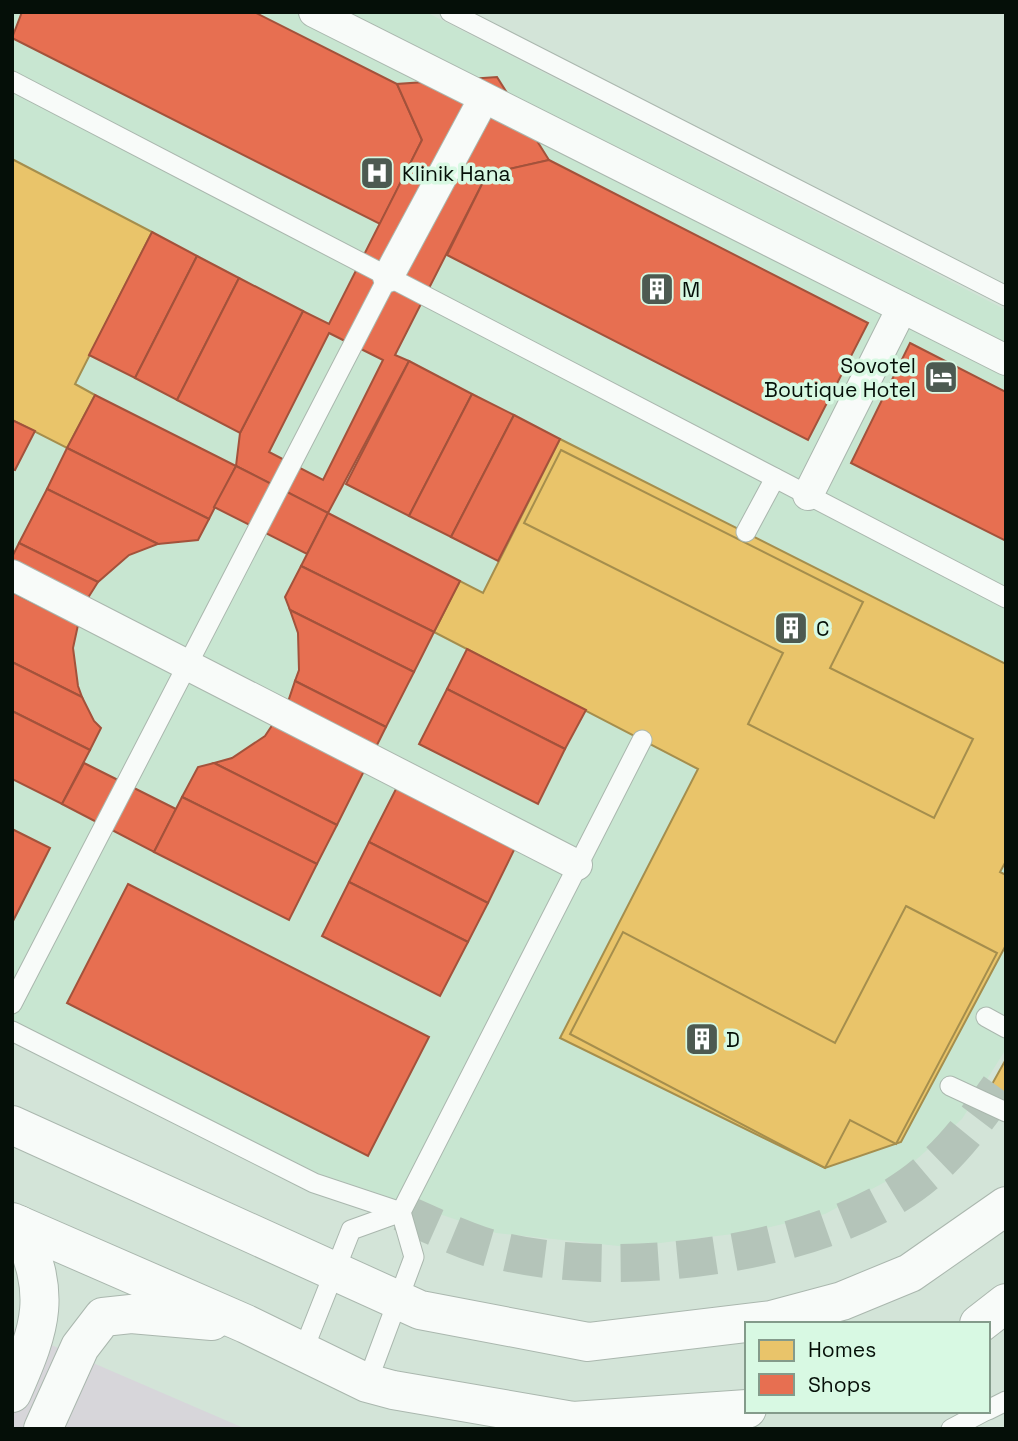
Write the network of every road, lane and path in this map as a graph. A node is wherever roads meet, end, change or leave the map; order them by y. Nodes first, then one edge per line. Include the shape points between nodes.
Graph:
1 (314, 12) edge
2 (450, 12) edge
3 (12, 82) edge
4 (484, 97) junction
5 (388, 277) junction
6 (1006, 296) edge
7 (902, 308) junction
8 (1006, 360) edge
9 (775, 478) junction
10 (808, 495) junction
11 (746, 532) dead end
12 (12, 575) edge
13 (1006, 598) edge
14 (187, 665) junction
15 (642, 740) dead end
16 (577, 865) junction
17 (12, 1004) edge
18 (986, 1017) dead end
19 (1006, 1028) edge
20 (12, 1031) edge
21 (950, 1086) dead end
22 (1006, 1112) edge
23 (12, 1125) edge
24 (1006, 1206) edge
25 (401, 1212) junction
26 (16, 1224) edge
27 (334, 1273) junction
28 (398, 1301) junction
29 (754, 1322) edge
30 (745, 1323) edge
31 (246, 1324) junction
32 (303, 1351) junction
33 (367, 1383) junction
34 (12, 1393) edge
35 (1006, 1401) edge
36 (745, 1409) edge
37 (990, 1409) edge
38 (981, 1413) edge
39 (43, 1429) edge
40 (951, 1429) edge

1 - 4 street
2 - 6 lane
3 - 5 lane
4 - 5 street
4 - 7 street
5 - 9 lane
5 - 14 lane
7 - 8 street
7 - 10 street
9 - 10 lane
9 - 11 lane
10 - 13 lane
12 - 14 street
14 - 16 street
14 - 17 lane
15 - 16 lane
16 - 25 lane
18 - 19 lane
20 - 25 lane via 314,1183
21 - 22 lane
23 - 27 street
24 - 29 street via 910,1273 842,1301
25 - 27 lane via 351,1230
25 - 28 lane via 414,1257
26 - 31 street
26 - 34 street via 35,1258 40,1316
27 - 28 street
27 - 32 lane
28 - 30 street via 421,1310 588,1342
28 - 33 lane
31 - 32 street
31 - 39 street via 131,1314 103,1318 80,1347
32 - 33 street
33 - 36 street via 573,1421
35 - 37 lane
38 - 40 lane

